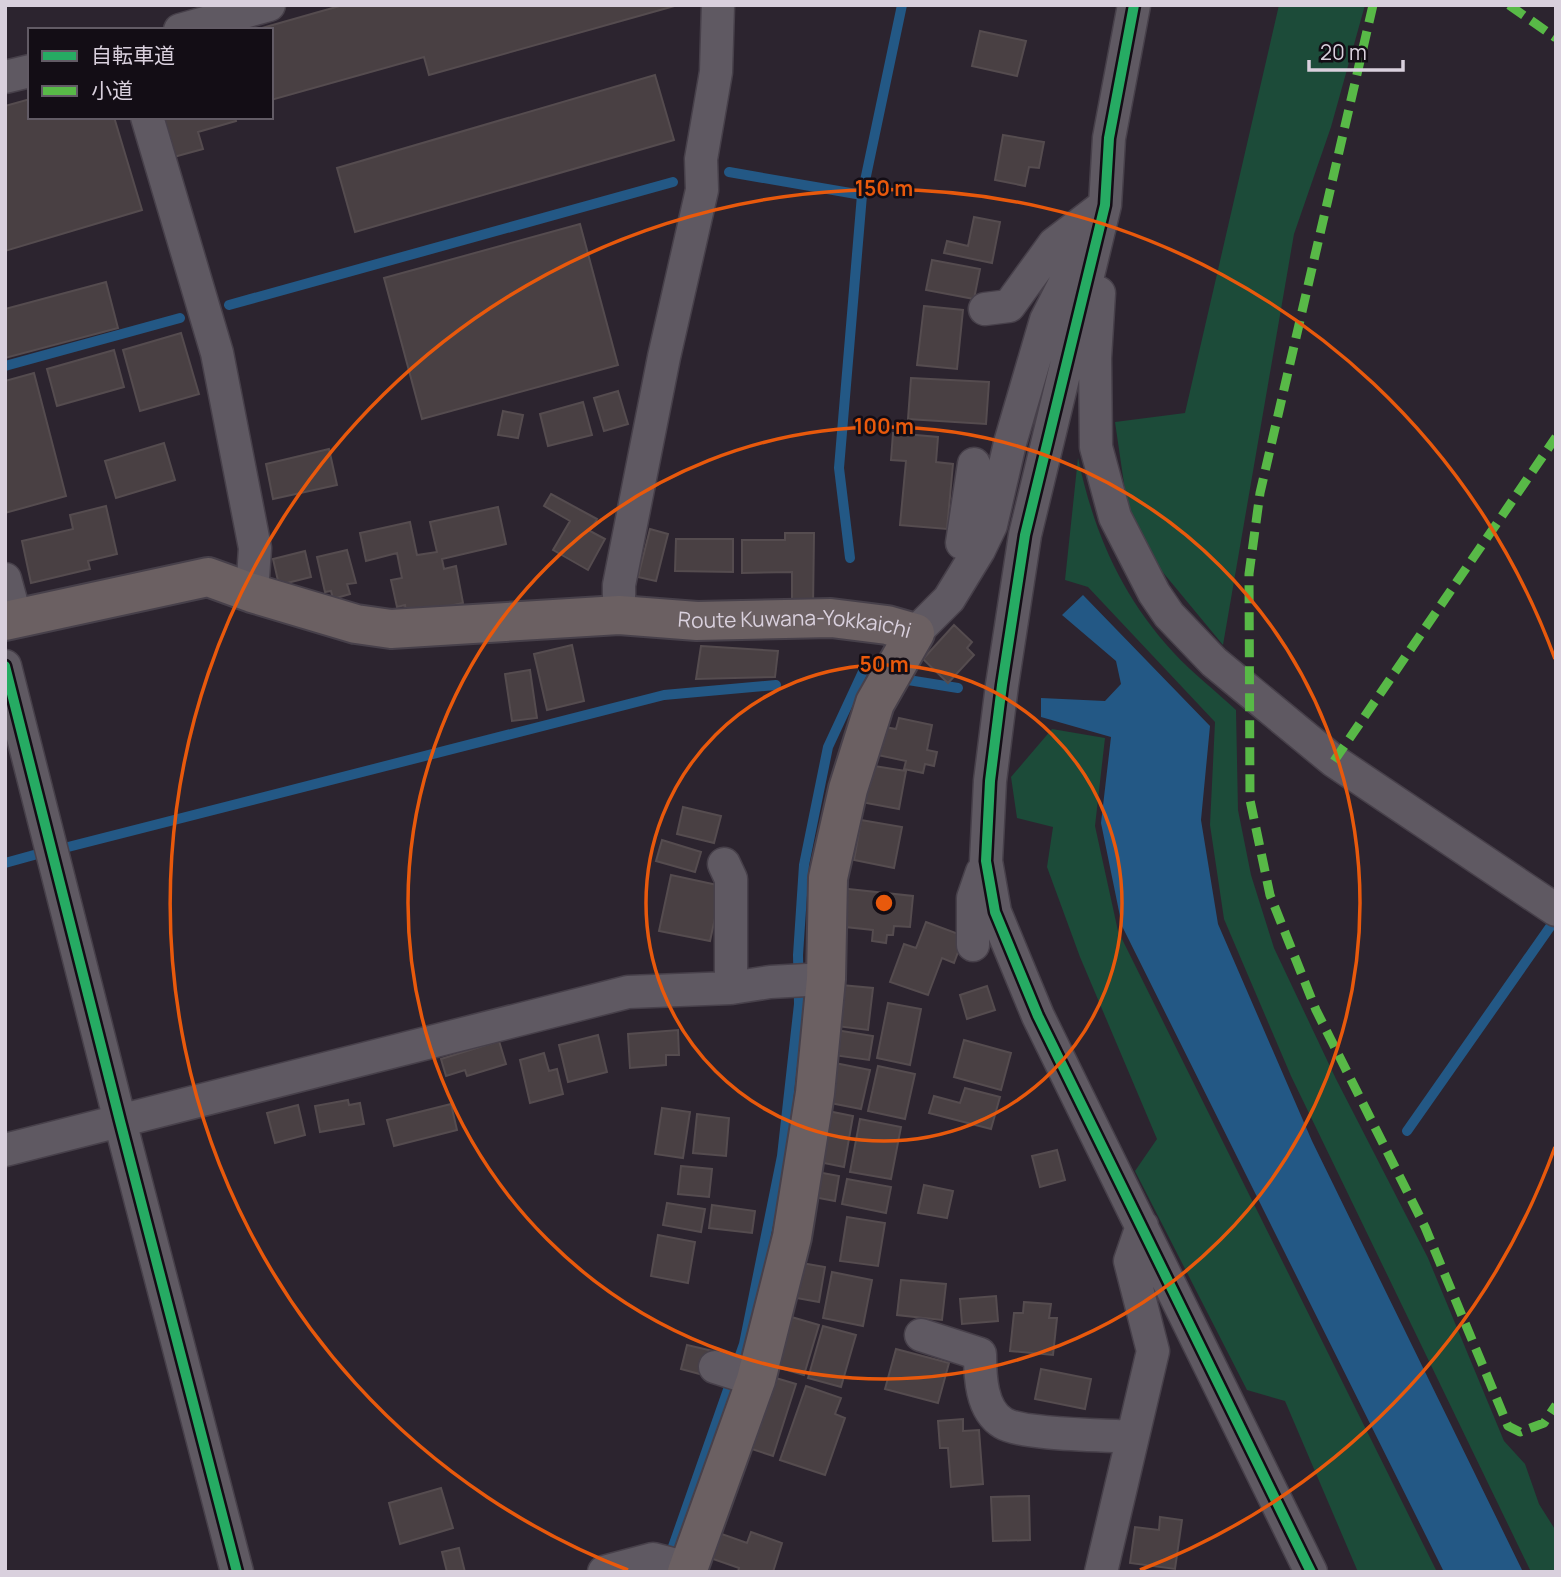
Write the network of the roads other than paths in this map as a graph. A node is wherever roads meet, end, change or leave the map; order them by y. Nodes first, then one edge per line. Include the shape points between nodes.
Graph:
1 (268, 5) edge
2 (719, 5) edge
3 (1132, 9) edge
4 (187, 28) edge
5 (28, 72) edge
6 (5, 78) edge
7 (148, 119) edge
8 (1105, 205) junction
9 (985, 309) dead end
10 (974, 464) dead end
11 (979, 550) junction
12 (5, 579) edge
13 (252, 593) junction
14 (619, 615) junction
15 (11, 620) edge
16 (901, 629) junction
17 (5, 666) edge
18 (986, 861) junction
19 (724, 864) dead end
20 (1556, 910) edge
21 (973, 945) dead end
22 (826, 979) junction
23 (731, 988) junction
24 (120, 1121) junction
25 (5, 1150) edge
26 (1142, 1226) junction
27 (921, 1335) dead end
28 (715, 1367) dead end
29 (756, 1380) junction
30 (1132, 1437) junction
31 (676, 1566) edge
32 (237, 1572) edge
33 (604, 1572) edge
34 (1101, 1572) edge
35 (1311, 1572) edge

1 - 4 street
2 - 14 street via 716,72 701,159 702,190 619,585
3 - 8 street via 1109,138
5 - 6 street
7 - 13 street via 217,353 255,548
8 - 9 street via 1054,244 1009,306
8 - 11 street via 1046,320 991,525
8 - 18 street via 1025,536 990,781
8 - 20 street via 1095,358 1096,447 1115,517 1154,593 1214,662 1334,761
10 - 11 street via 962,544
11 - 16 street via 949,598
12 - 15 street
13 - 14 main road, Route Kuwana-Yokkaichi via 356,624 391,629
13 - 15 main road, Route Kuwana-Yokkaichi via 208,577
14 - 16 main road, Route Kuwana-Yokkaichi via 697,621 831,618
16 - 22 main road, Route Kuwana-Yokkaichi via 848,789 828,878
17 - 24 street
18 - 21 street via 972,898
18 - 26 street via 995,912 1012,956
19 - 23 street via 731,879
22 - 23 street
22 - 29 main road, Route Kuwana-Yokkaichi via 815,1093 792,1237
23 - 24 street via 628,992
24 - 25 street
24 - 32 street
26 - 30 street via 1130,1261 1153,1351
26 - 35 street
27 - 30 street via 980,1354 981,1386 1001,1423 1019,1429
28 - 29 street
29 - 31 main road, Route Kuwana-Yokkaichi
30 - 34 street
31 - 33 street

